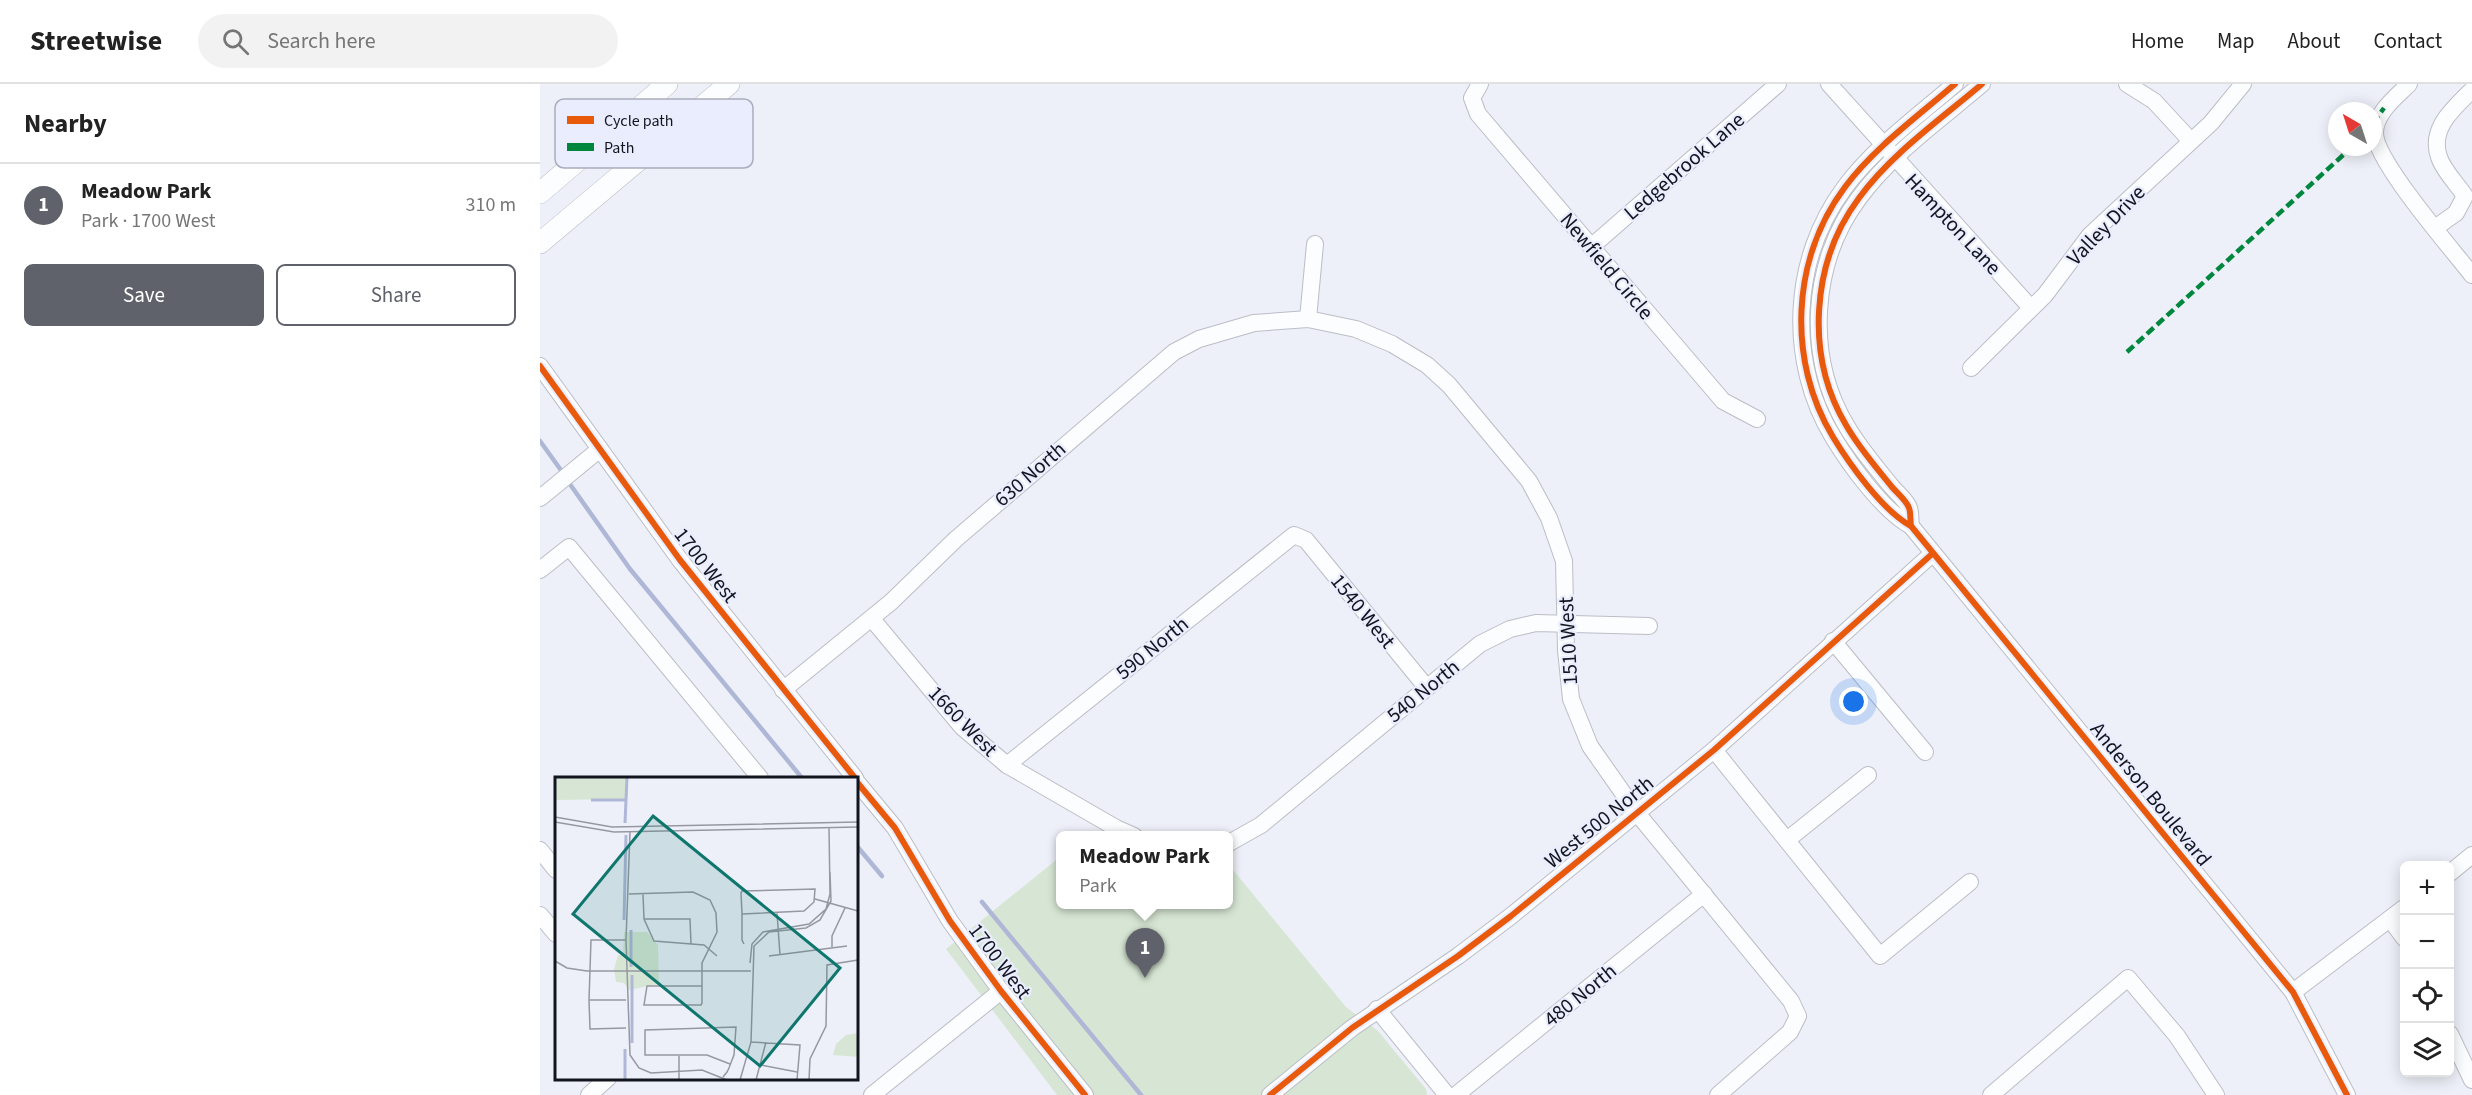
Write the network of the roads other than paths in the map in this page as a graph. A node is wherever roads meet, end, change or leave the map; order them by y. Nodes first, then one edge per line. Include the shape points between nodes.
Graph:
1 (667, 84) edge
2 (729, 84) edge
3 (1778, 84) edge
4 (1828, 84) edge
5 (1955, 84) edge
6 (1982, 84) edge
7 (2127, 84) edge
8 (2243, 84) edge
9 (2409, 84) edge
10 (2459, 84) edge
11 (2472, 85) edge
12 (2472, 90) edge
13 (1476, 91) edge
14 (650, 99) edge
15 (711, 99) edge
16 (2191, 141) junction
17 (1883, 147) junction
18 (1895, 160) junction
19 (569, 168) edge
20 (629, 168) edge
21 (540, 193) edge
22 (2435, 228) junction
23 (540, 243) edge
24 (1315, 243) dead end
25 (1591, 247) junction
26 (2472, 275) edge
27 (2031, 308) junction
28 (1308, 319) junction
29 (540, 366) edge
30 (1971, 368) dead end
31 (1757, 419) dead end
32 (600, 449) junction
33 (546, 494) edge
34 (1911, 526) junction
35 (1298, 535) joint
36 (1932, 554) junction
37 (540, 570) edge
38 (872, 619) junction
39 (1566, 625) junction
40 (1649, 626) dead end
41 (1833, 641) junction
42 (1427, 688) junction
43 (783, 690) junction
44 (1714, 750) junction
45 (1925, 752) dead end
46 (1007, 765) junction
47 (1868, 775) dead end
48 (759, 777) edge
49 (854, 777) edge
50 (858, 782) edge
51 (1637, 813) junction
52 (1123, 831) edge
53 (1787, 840) junction
54 (1233, 841) edge
55 (540, 850) edge
56 (2472, 855) edge
57 (555, 869) edge
58 (2454, 870) edge
59 (1970, 882) dead end
60 (1704, 894) junction
61 (2400, 911) edge
62 (540, 915) edge
63 (2390, 919) junction
64 (555, 933) edge
65 (2400, 933) edge
66 (1001, 992) junction
67 (2293, 992) junction
68 (1377, 1009) junction
69 (2454, 1042) edge
70 (606, 1080) edge
71 (2472, 1080) edge
72 (588, 1095) edge
73 (872, 1095) edge
74 (1085, 1095) edge
75 (1270, 1095) edge
76 (1447, 1095) edge
77 (1456, 1095) edge
78 (1718, 1095) edge
79 (1991, 1095) edge
80 (2216, 1095) edge
81 (2347, 1095) edge

1 - 14 main road
2 - 15 main road
3 - 25 street, Ledgebrook Lane
4 - 17 street, Hampton Lane
5 - 17 street, Anderson Boulevard
6 - 18 street, Anderson Boulevard
7 - 16 street via 2154,101
8 - 16 street, Valley Drive
9 - 22 street via 2384,108 2375,133 2385,161
10 - 11 street
12 - 22 street via 2446,114 2440,126 2439,158 2465,196 2456,213
13 - 25 street, Newfield Circle via 1478,114
16 - 27 street, Valley Drive via 2090,235
17 - 18 street, Hampton Lane
17 - 34 street, Anderson Boulevard via 1844,188 1826,218 1812,250 1803,288 1801,326 1808,380 1829,430 1849,461 1898,519
18 - 27 street, Hampton Lane
18 - 34 street, Anderson Boulevard via 1859,197 1846,219 1831,253 1820,294 1818,325 1821,356 1833,400 1853,438 1909,507
19 - 21 main road
20 - 23 main road
22 - 26 street
24 - 28 street
25 - 31 street, Newfield Circle via 1723,401
27 - 30 street, Valley Drive
28 - 38 street, 630 North via 1254,322 1226,329 1174,352 956,539
28 - 39 street, 1510 West via 1356,329 1427,365 1508,454 1529,481 1549,518 1564,561
29 - 32 street, 1700 West
32 - 33 street
32 - 43 street, 1700 West via 680,560
34 - 36 street, Anderson Boulevard
35 - 42 street, 1540 West
35 - 46 street, 590 North via 1288,537
36 - 41 street, West 500 North
36 - 67 street, Anderson Boulevard
37 - 48 street via 569,547
38 - 43 street, 630 North
38 - 46 street, 1660 West via 962,727
39 - 40 street, 540 North
39 - 42 street, 540 North via 1536,624 1510,629 1480,644
39 - 51 street, 1510 West via 1571,699 1590,746
41 - 44 street, West 500 North
41 - 45 street
42 - 54 street, 540 North via 1261,825
43 - 49 street, 1700 West
44 - 51 street, West 500 North
44 - 53 street
46 - 52 street, 1660 West
47 - 53 street
50 - 66 street, 1700 West via 895,828 950,921
51 - 60 street, 1510 West
51 - 68 street, West 500 North via 1458,956
53 - 59 street via 1880,956
55 - 57 street
56 - 58 street
60 - 77 street, 480 North
60 - 78 street, 1510 West via 1791,1000 1798,1016 1790,1032
61 - 63 street
62 - 64 street
63 - 65 street
63 - 67 street
66 - 73 street
66 - 74 street, 1700 West
67 - 81 street, Anderson Boulevard
68 - 75 street, West 500 North
68 - 76 street
69 - 71 street
70 - 72 street
79 - 80 street via 2128,978 2177,1036

